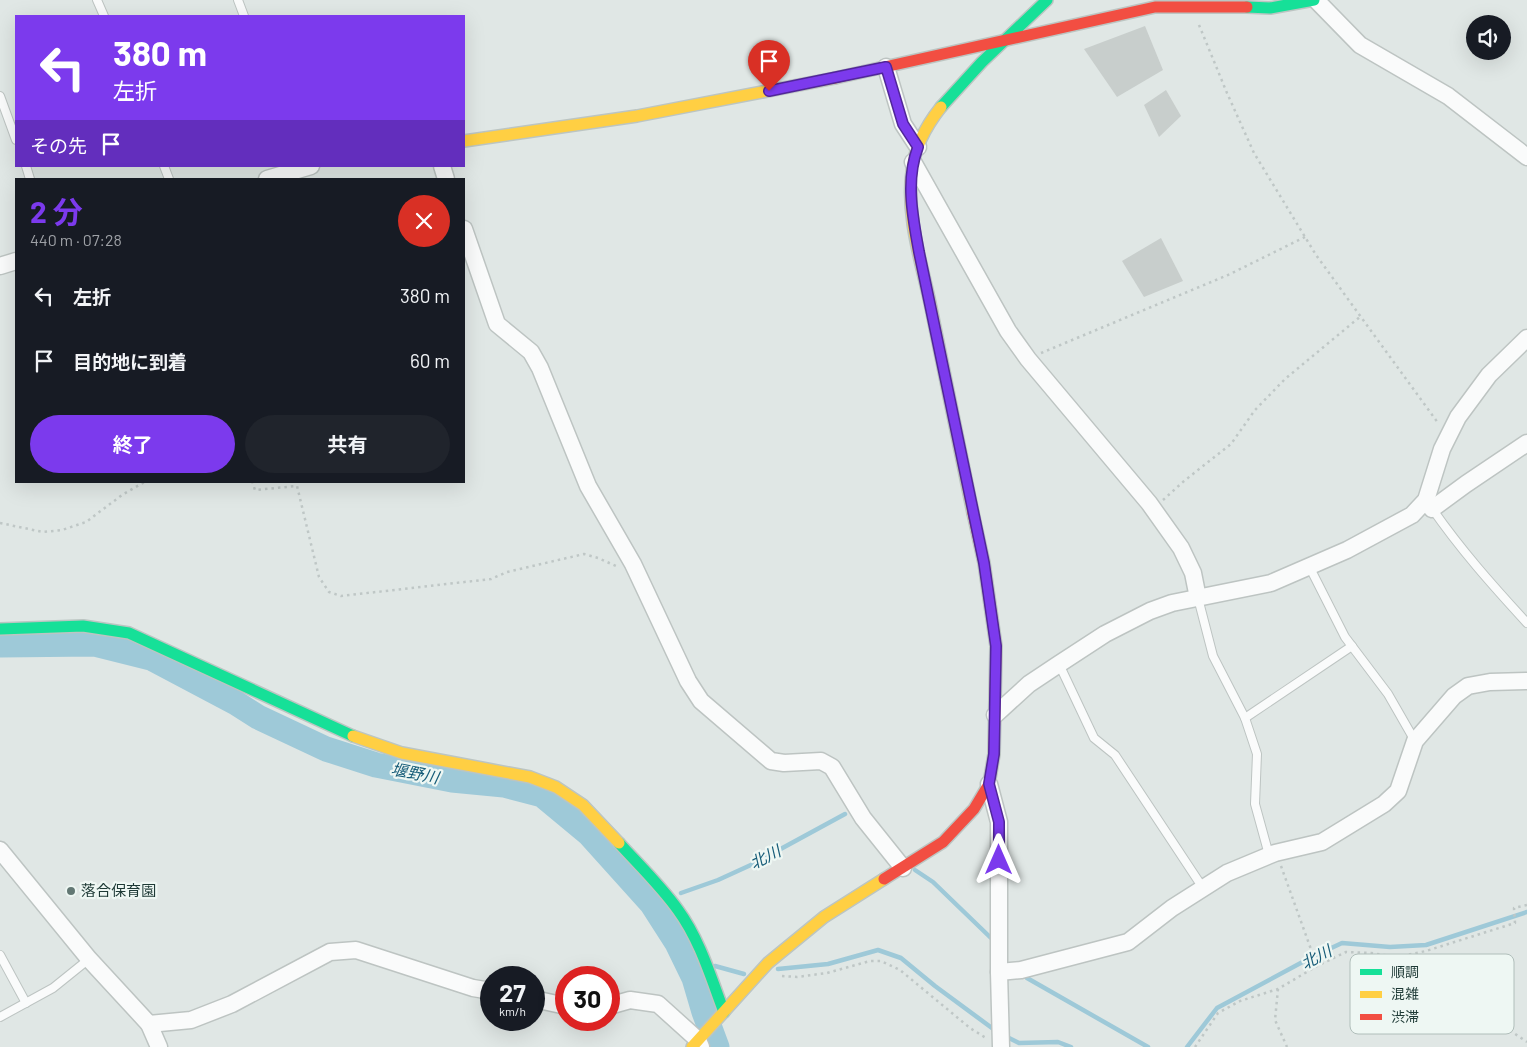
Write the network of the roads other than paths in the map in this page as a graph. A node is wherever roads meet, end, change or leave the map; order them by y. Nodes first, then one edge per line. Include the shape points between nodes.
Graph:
1 (97, 0) edge
2 (238, 0) edge
3 (1047, 0) edge
4 (1315, 0) edge
5 (104, 15) edge
6 (244, 15) edge
7 (1003, 40) junction
8 (886, 67) junction
9 (0, 96) edge
10 (15, 137) edge
11 (465, 141) edge
12 (915, 154) junction
13 (1527, 157) edge
14 (305, 167) edge
15 (270, 178) edge
16 (465, 232) edge
17 (15, 261) edge
18 (0, 266) edge
19 (1527, 338) edge
20 (1527, 444) edge
21 (1429, 504) junction
22 (1309, 566) junction
23 (1198, 598) junction
24 (1527, 623) edge
25 (0, 629) edge
26 (1352, 646) junction
27 (1059, 664) junction
28 (1527, 681) edge
29 (995, 715) junction
30 (1244, 718) junction
31 (1415, 741) junction
32 (989, 784) junction
33 (0, 850) edge
34 (1272, 854) junction
35 (903, 868) junction
36 (1203, 888) junction
37 (0, 955) edge
38 (89, 959) junction
39 (999, 972) junction
40 (480, 989) edge
41 (26, 1003) junction
42 (620, 1003) edge
43 (722, 1014) junction
44 (0, 1017) edge
45 (149, 1024) junction
46 (698, 1042) edge
47 (998, 1044) edge
48 (160, 1047) edge

1 - 5 lane
2 - 6 lane
3 - 7 street
4 - 7 street via 1270,8 1155,7
4 - 13 street via 1360,45 1448,96
7 - 8 street
7 - 12 street via 942,103 923,133
8 - 11 street via 637,116
8 - 12 street
9 - 10 lane
12 - 23 street via 1008,332 1153,509 1181,548 1193,573
12 - 29 street via 911,203 919,252 991,606 996,646
14 - 15 street
16 - 35 street via 497,324 531,352 540,368 588,486 635,568 688,682 701,701 771,761 784,764 821,761 832,767 863,818
17 - 18 street
19 - 21 street via 1489,375 1458,417 1442,449
20 - 21 street
21 - 22 street via 1347,550
21 - 24 lane via 1447,531
22 - 23 street via 1271,583
22 - 26 lane
23 - 27 street via 1150,611 1105,634
23 - 30 lane via 1213,656
25 - 43 street via 83,626 129,633 356,737 402,753 530,776 556,787 582,805 679,911 696,942
26 - 30 lane
26 - 31 lane via 1388,694
27 - 29 street via 1029,684
27 - 36 lane via 1094,738 1115,755
28 - 31 street via 1468,686 1454,696
29 - 32 street
30 - 34 lane via 1256,754 1255,804
31 - 34 street via 1398,791 1384,804 1322,842
32 - 35 street via 974,809 943,842
32 - 39 street via 999,822
33 - 38 street
34 - 36 street
35 - 43 street via 824,917 768,964
36 - 39 street via 1128,942 1021,970
37 - 41 lane
38 - 41 lane via 53,988
38 - 45 street
39 - 47 street via 1001,1023
40 - 45 street via 356,950 330,952 232,1004 192,1020
41 - 44 lane
42 - 46 street via 630,1000 658,1004
43 - 46 street
45 - 48 street

